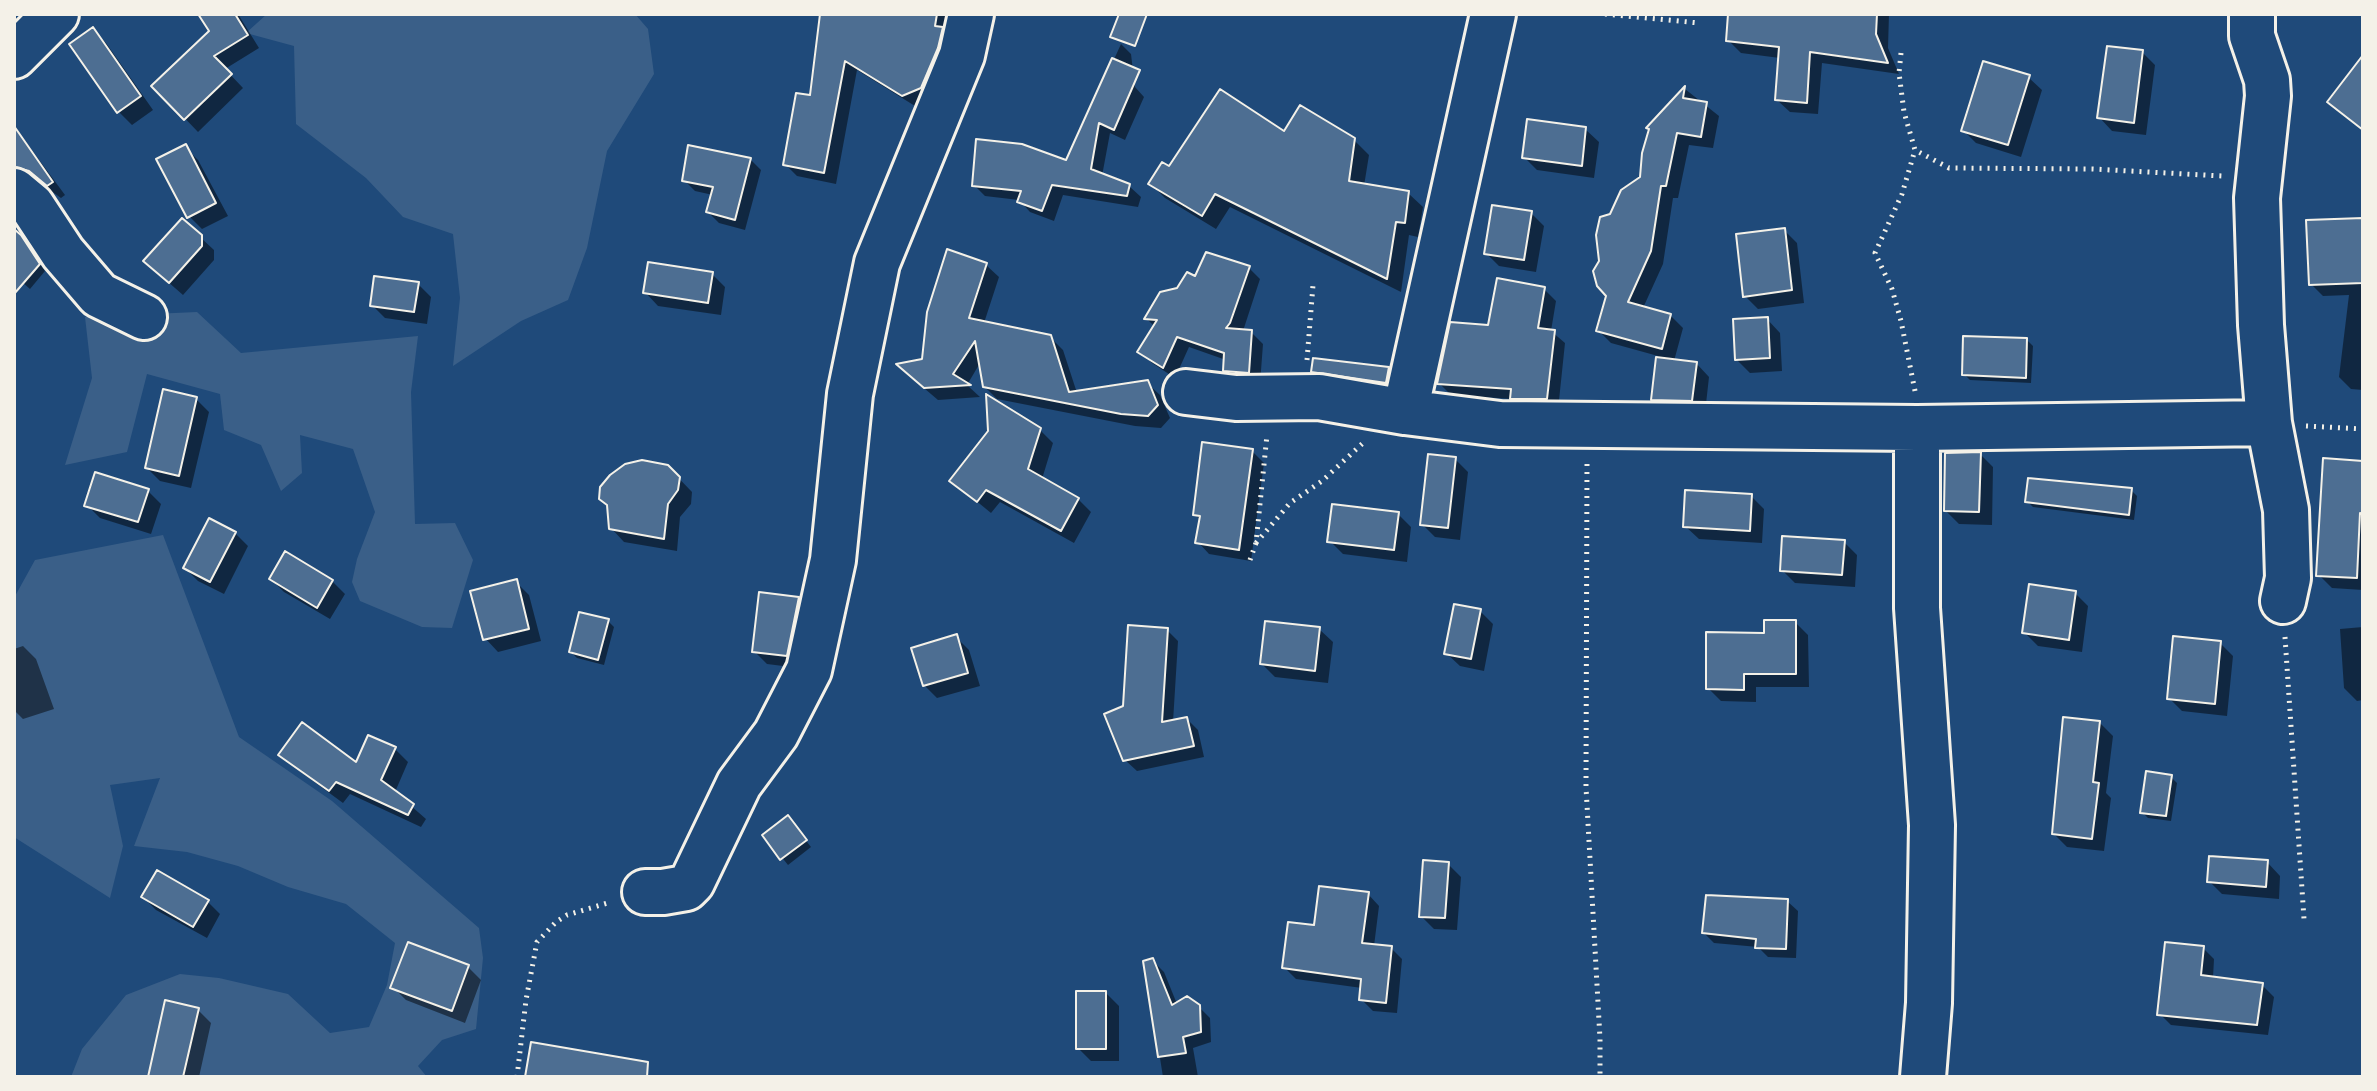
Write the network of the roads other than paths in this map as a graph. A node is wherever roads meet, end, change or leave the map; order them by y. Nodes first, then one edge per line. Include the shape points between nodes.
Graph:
1 (56, 14) edge
2 (971, 14) edge
3 (1493, 14) edge
4 (2252, 14) edge
5 (14, 56) edge
6 (14, 191) edge
7 (144, 317) dead end
8 (1186, 392) dead end
9 (1398, 411) junction
10 (2269, 423) junction
11 (1917, 428) junction
12 (2283, 601) road end
13 (645, 892) road end
14 (1923, 1077) edge

1 - 5 street
2 - 13 street via 962,55 877,263 850,394 833,560 809,670 776,734 739,784 692,882 686,888
3 - 9 street
4 - 10 street via 2252,36 2268,96 2257,198
6 - 7 street via 32,206 99,295
8 - 9 street via 1236,398 1319,397
9 - 11 street via 1500,424
10 - 11 street
10 - 12 street via 2286,510 2288,578
11 - 14 street via 1917,608 1932,825

